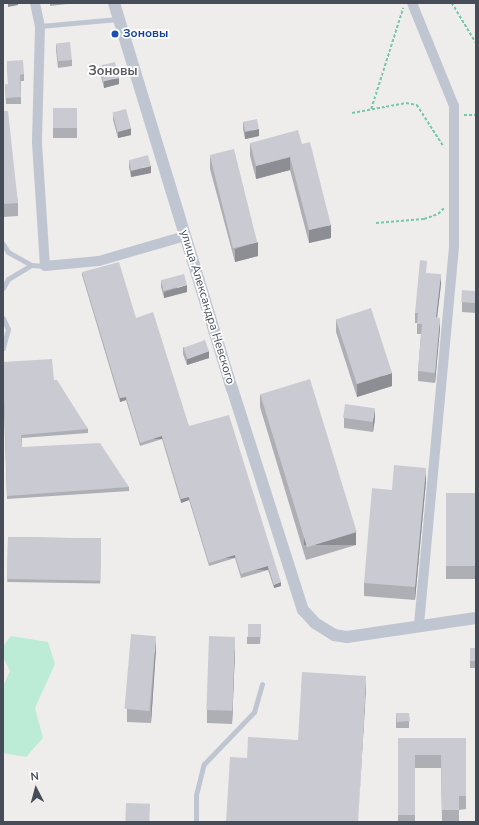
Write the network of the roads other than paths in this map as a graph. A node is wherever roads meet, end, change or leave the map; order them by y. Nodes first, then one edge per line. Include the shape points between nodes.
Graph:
1 (35, 3) edge
2 (114, 3) edge
3 (412, 3) edge
4 (118, 18) junction
5 (40, 26) junction
6 (185, 236) junction
7 (3, 244) edge
8 (31, 265) junction
9 (45, 266) junction
10 (3, 288) edge
11 (3, 318) edge
12 (3, 348) edge
13 (476, 618) edge
14 (419, 626) junction
15 (262, 684) dead end
16 (196, 822) edge

1 - 5 street
2 - 4 street, улица Александра Невского
3 - 14 street via 454,106 454,248
4 - 5 lane
4 - 6 street, улица Александра Невского
5 - 9 street via 37,143
6 - 9 street via 99,261
6 - 14 street, улица Александра Невского via 303,610 315,624 334,635 347,637
7 - 8 lane via 8,252
8 - 9 lane
8 - 10 lane via 8,279
11 - 12 lane via 8,329
13 - 14 street
15 - 16 lane via 254,712 204,764 196,795

